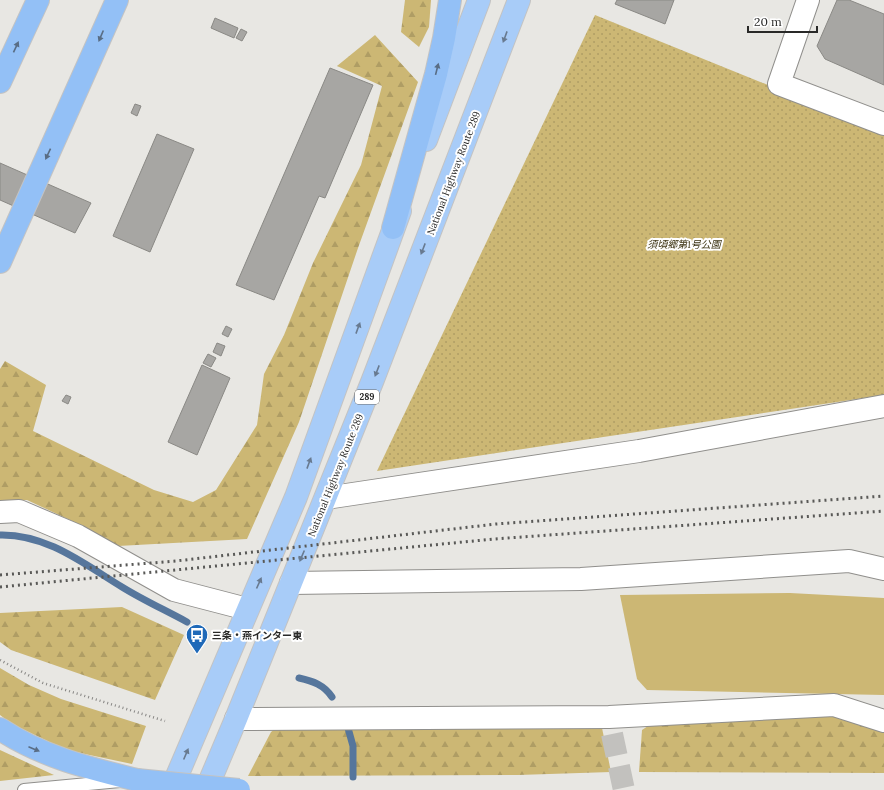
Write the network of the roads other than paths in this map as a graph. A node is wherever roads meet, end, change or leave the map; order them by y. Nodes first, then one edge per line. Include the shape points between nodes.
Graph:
1 (38, 0) edge
2 (117, 0) edge
3 (450, 0) edge
4 (479, 0) edge
5 (518, 0) edge
6 (808, 0) edge
7 (0, 82) edge
8 (884, 124) edge
9 (393, 228) junction
10 (0, 262) edge
11 (884, 406) edge
12 (326, 498) junction
13 (0, 512) edge
14 (884, 570) edge
15 (291, 583) junction
16 (247, 609) junction
17 (236, 719) junction
18 (884, 721) edge
19 (0, 730) edge
20 (137, 780) junction
21 (24, 790) edge
22 (171, 790) edge
23 (206, 790) edge
24 (239, 790) edge

7 -> 1 highway
2 -> 10 highway
9 -> 3 highway via 437,67
4 - 9 highway
5 -> 12 highway, National Highway Route 289 / 289
6 - 8 street via 779,84
16 -> 9 highway via 296,497
11 - 12 street via 639,451
12 -> 15 highway, National Highway Route 289 / 289
13 - 16 street via 19,511 78,536 174,590
14 - 15 street via 849,561 580,579
15 - 17 highway, National Highway Route 289 / 289
22 -> 16 highway
17 - 18 street via 611,725 834,705
17 - 23 highway, National Highway Route 289 / 289
19 -> 20 highway via 20,743 63,761
20 - 21 lane
20 - 24 highway, bridge

